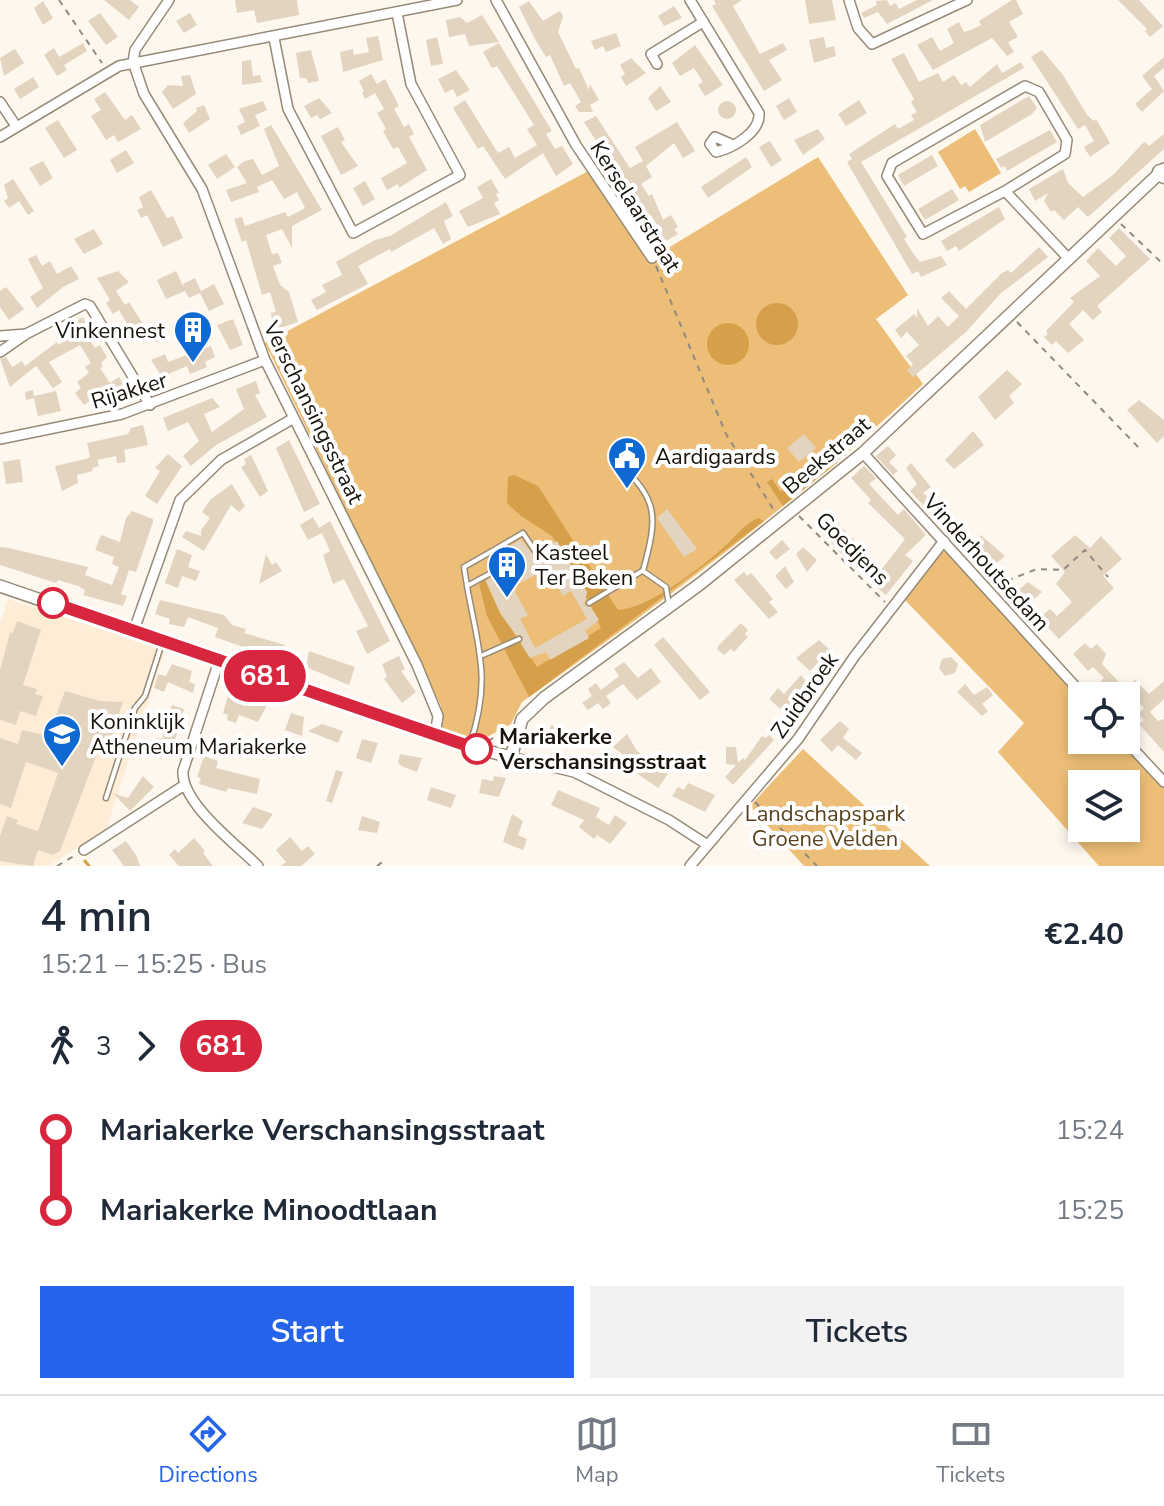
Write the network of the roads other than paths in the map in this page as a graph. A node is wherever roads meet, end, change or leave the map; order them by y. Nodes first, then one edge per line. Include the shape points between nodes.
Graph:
1 (169, 0) edge
2 (457, 0) edge
3 (496, 0) edge
4 (690, 0) edge
5 (849, 0) edge
6 (967, 0) edge
7 (397, 13) junction
8 (703, 22) junction
9 (274, 38) junction
10 (133, 62) junction
11 (657, 64) dead end
12 (0, 102) edge
13 (16, 126) junction
14 (0, 137) edge
15 (731, 144) dead end
16 (1163, 172) edge
17 (1005, 191) junction
18 (652, 258) road end
19 (1069, 259) junction
20 (26, 334) junction
21 (0, 336) edge
22 (0, 352) edge
23 (265, 360) junction
24 (150, 405) junction
25 (294, 418) junction
26 (0, 439) edge
27 (863, 453) junction
28 (617, 461) dead end
29 (944, 541) junction
30 (494, 550) junction
31 (537, 554) dead end
32 (643, 571) junction
33 (0, 586) edge
34 (467, 586) junction
35 (589, 603) dead end
36 (669, 607) junction
37 (134, 630) junction
38 (519, 639) dead end
39 (163, 641) junction
40 (483, 655) junction
41 (219, 661) junction
42 (1071, 682) edge
43 (435, 735) junction
44 (471, 747) junction
45 (1138, 754) edge
46 (511, 757) junction
47 (1164, 782) edge
48 (183, 786) junction
49 (106, 798) dead end
50 (706, 844) junction
51 (84, 850) road end
52 (258, 866) edge
53 (690, 866) edge

1 - 10 street via 140,39
2 - 7 street
3 - 18 street, Kerselaarstraat via 576,145
4 - 8 street
5 - 6 street via 858,28 872,44
7 - 9 street
7 - 9 street via 411,84 460,175 353,233 288,109
8 - 11 street via 648,49
8 - 15 street via 759,113 754,131
9 - 10 street
10 - 13 street via 108,70
10 - 23 street, Verschansingsstraat via 144,94 202,189
12 - 13 street
13 - 14 street
16 - 19 street, Beekstraat
17 - 17 street via 1069,147 1032,87 1025,86 888,169 887,176 923,234
17 - 19 street
19 - 27 street, Beekstraat
20 - 21 street
20 - 22 street
20 - 24 street via 78,305 90,306
23 - 24 street, Rijakker
23 - 25 street, Verschansingsstraat
24 - 26 street, Rijakker
25 - 37 street via 221,460 180,500
25 - 43 street, Verschansingsstraat via 417,665 438,716
27 - 29 street, Vinderhoutsedam
27 - 36 street, Beekstraat
28 - 32 lane via 642,485 654,508
29 - 42 street, Vinderhoutsedam
29 - 50 street, Zuidbroek via 798,739
30 - 31 lane via 523,533
30 - 34 lane via 464,567
30 - 34 lane via 502,567
32 - 35 lane
32 - 36 lane via 666,587
33 - 37 street
34 - 40 lane
36 - 46 street, Beekstraat via 544,698 522,719
37 - 39 street
38 - 40 lane
39 - 41 street
39 - 49 lane
40 - 44 lane via 480,712
41 - 43 street
41 - 48 street via 183,771
43 - 44 street
44 - 46 street
45 - 47 street
46 - 50 street via 574,772
48 - 51 street
48 - 52 street
50 - 53 street, Zuidbroek

